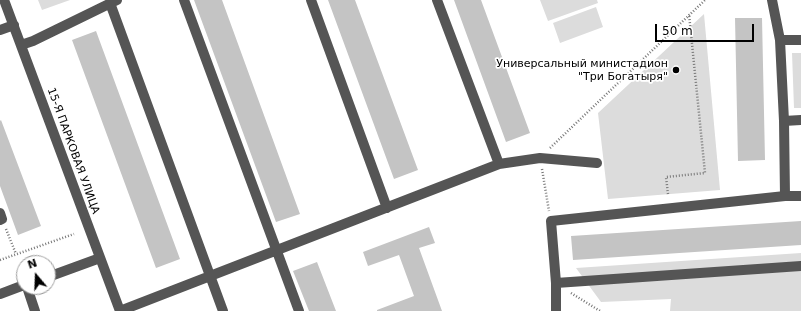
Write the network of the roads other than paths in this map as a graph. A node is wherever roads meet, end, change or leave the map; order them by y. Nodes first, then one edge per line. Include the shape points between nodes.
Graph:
1 (4, 0) edge
2 (184, 0) edge
3 (311, 0) edge
4 (437, 0) edge
5 (772, 0) edge
6 (113, 1) edge
7 (14, 25) junction
8 (0, 30) edge
9 (780, 40) junction
10 (801, 40) edge
11 (21, 45) junction
12 (801, 120) edge
13 (784, 121) junction
14 (597, 163) dead end
15 (499, 164) junction
16 (785, 196) junction
17 (801, 196) edge
18 (388, 208) junction
19 (276, 250) junction
20 (100, 258) junction
21 (801, 266) edge
22 (56, 274) edge
23 (210, 276) junction
24 (556, 283) junction
25 (16, 288) edge
26 (0, 294) edge
27 (30, 295) edge
28 (35, 311) edge
29 (120, 311) edge
30 (223, 311) edge
31 (299, 311) edge
32 (556, 311) edge

1 - 7 street, 15-Я ПАРКОВАЯ УЛИЦА
2 - 19 street
3 - 18 street
4 - 15 street
5 - 9 street
6 - 11 street
6 - 23 street
7 - 8 street
7 - 11 street, 15-Я ПАРКОВАЯ УЛИЦА
9 - 10 street
9 - 13 street
11 - 20 street, 15-Я ПАРКОВАЯ УЛИЦА
12 - 13 street
13 - 16 street
14 - 15 street via 540,158
15 - 18 street
16 - 17 street
16 - 24 street via 551,221
18 - 19 street
19 - 23 street
19 - 31 street
20 - 22 street
20 - 29 street, 15-Я ПАРКОВАЯ УЛИЦА
21 - 24 street
23 - 29 street
23 - 30 street
24 - 32 street
25 - 26 street
27 - 28 street

